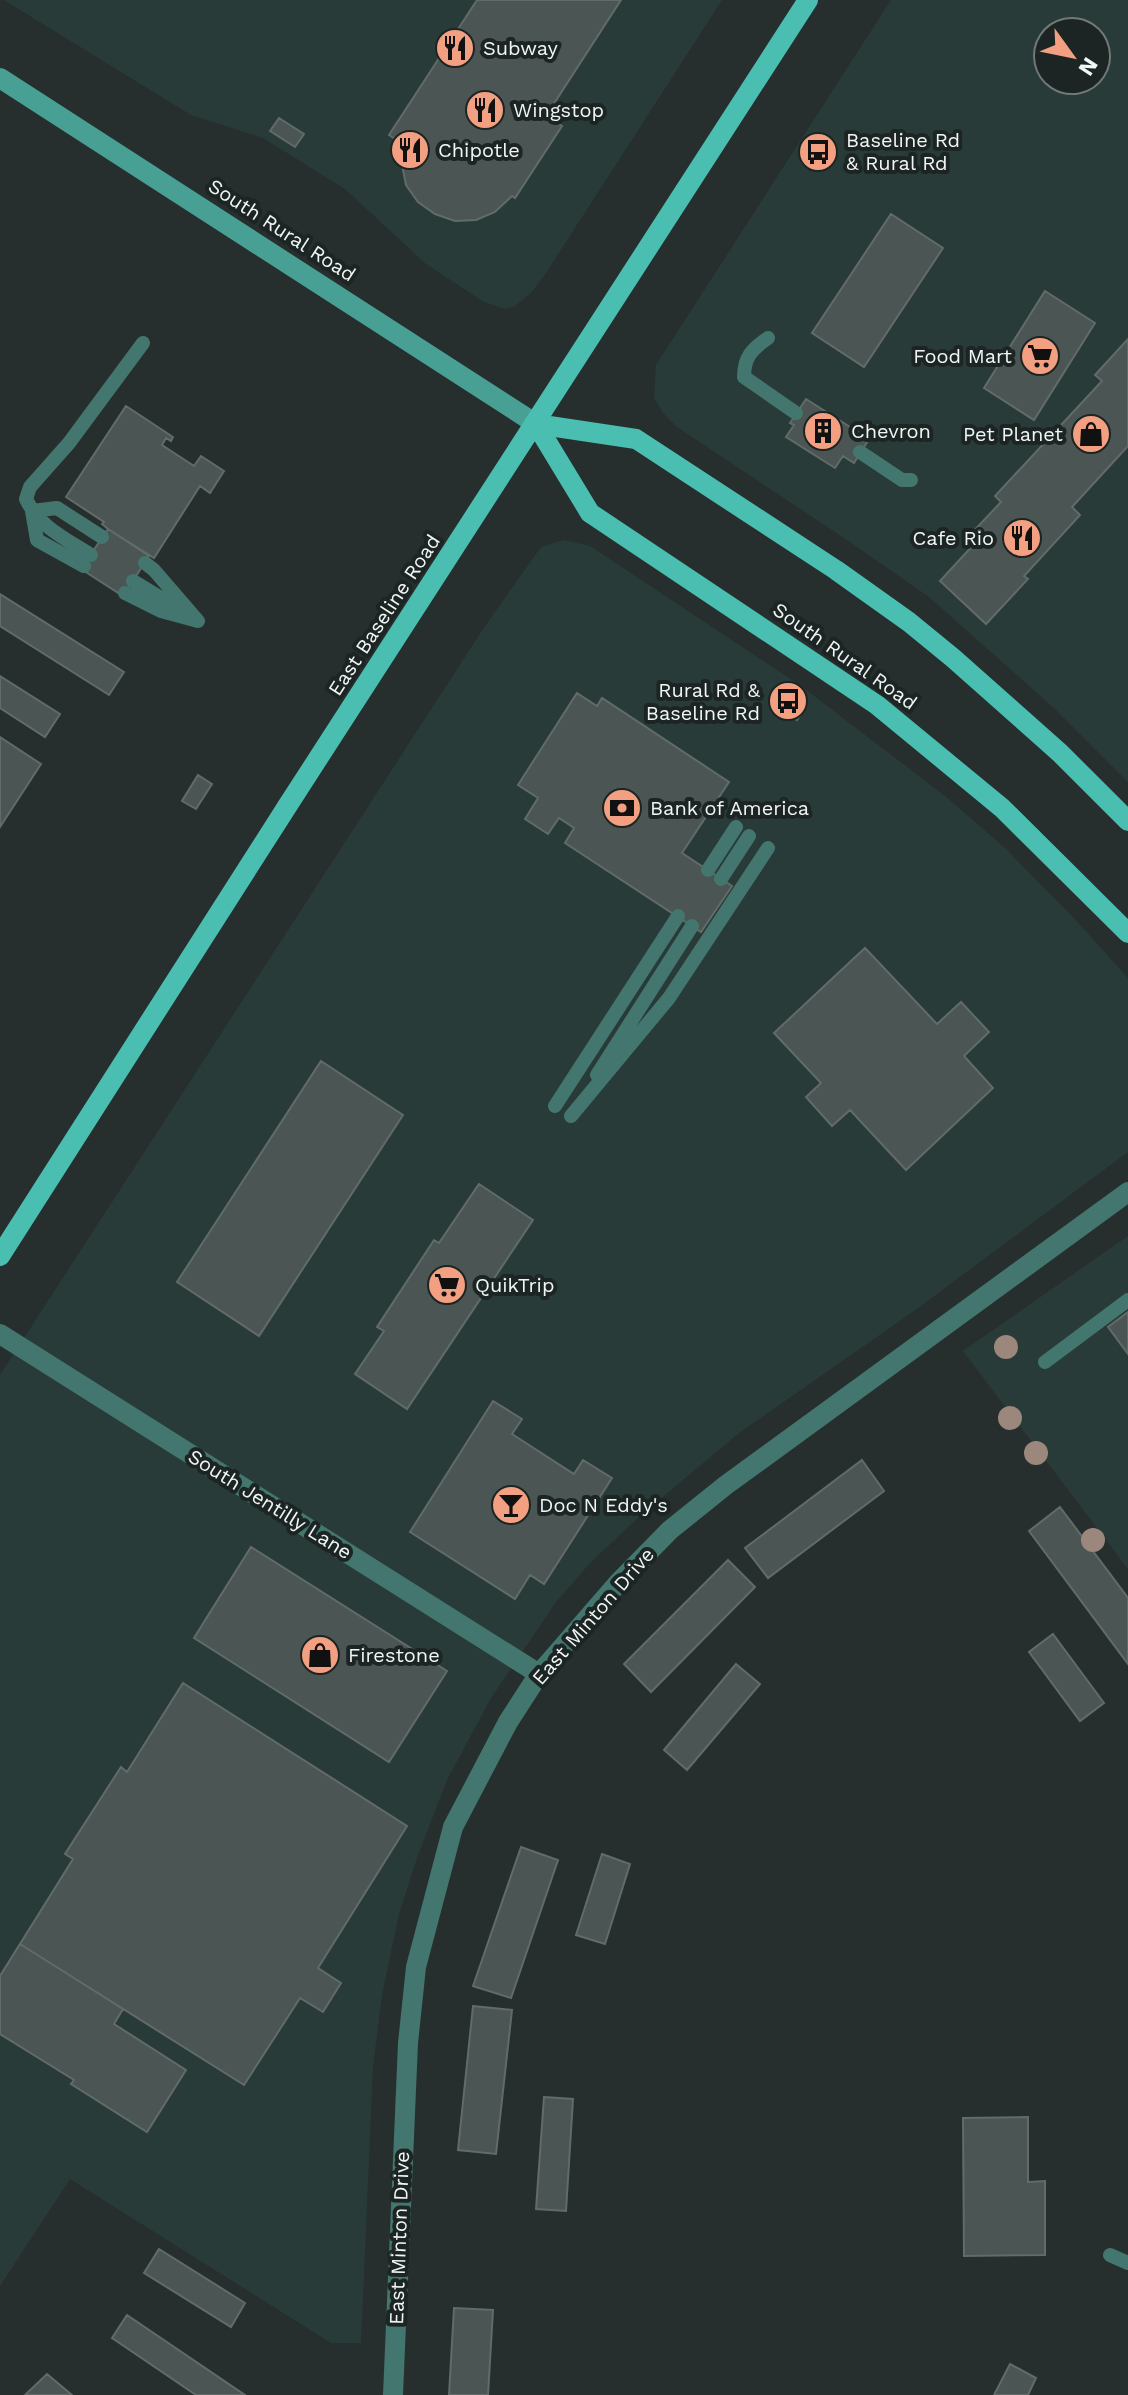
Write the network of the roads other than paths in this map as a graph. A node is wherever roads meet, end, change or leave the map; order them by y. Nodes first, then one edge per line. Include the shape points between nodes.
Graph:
1 (808, 0) edge
2 (0, 78) edge
3 (768, 338) dead end
4 (143, 343) dead end
5 (796, 413) dead end
6 (536, 424) junction
7 (860, 452) dead end
8 (911, 480) dead end
9 (32, 511) junction
10 (102, 537) dead end
11 (87, 560) dead end
12 (145, 563) dead end
13 (129, 587) dead end
14 (1128, 821) edge
15 (736, 827) dead end
16 (749, 836) dead end
17 (768, 848) dead end
18 (708, 870) dead end
19 (721, 879) dead end
20 (678, 916) dead end
21 (692, 926) dead end
22 (1128, 933) edge
23 (555, 1106) dead end
24 (1128, 1192) edge
25 (0, 1256) edge
26 (1128, 1300) edge
27 (0, 1334) edge
28 (1045, 1362) dead end
29 (539, 1674) junction
30 (1110, 2255) dead end
31 (1128, 2263) edge
32 (393, 2395) edge

1 - 6 main road, East Baseline Road
2 - 6 main road, South Rural Road
3 - 5 lane via 751,350 744,377
4 - 9 lane via 30,487 26,499
6 - 14 main road, South Rural Road via 636,439 836,570 953,658
6 - 22 main road, South Rural Road via 590,513 877,705 1002,808
6 - 25 main road, East Baseline Road
7 - 8 lane via 902,480
9 - 10 lane via 57,508
9 - 11 lane
12 - 13 lane via 198,621 161,611
15 - 18 lane
16 - 19 lane
17 - 21 lane via 669,998 571,1116
20 - 23 lane
24 - 29 street, East Minton Drive via 670,1530
26 - 28 lane
27 - 29 street, South Jentilly Lane
29 - 32 street, East Minton Drive via 453,1827 416,1967 403,2119
30 - 31 lane

